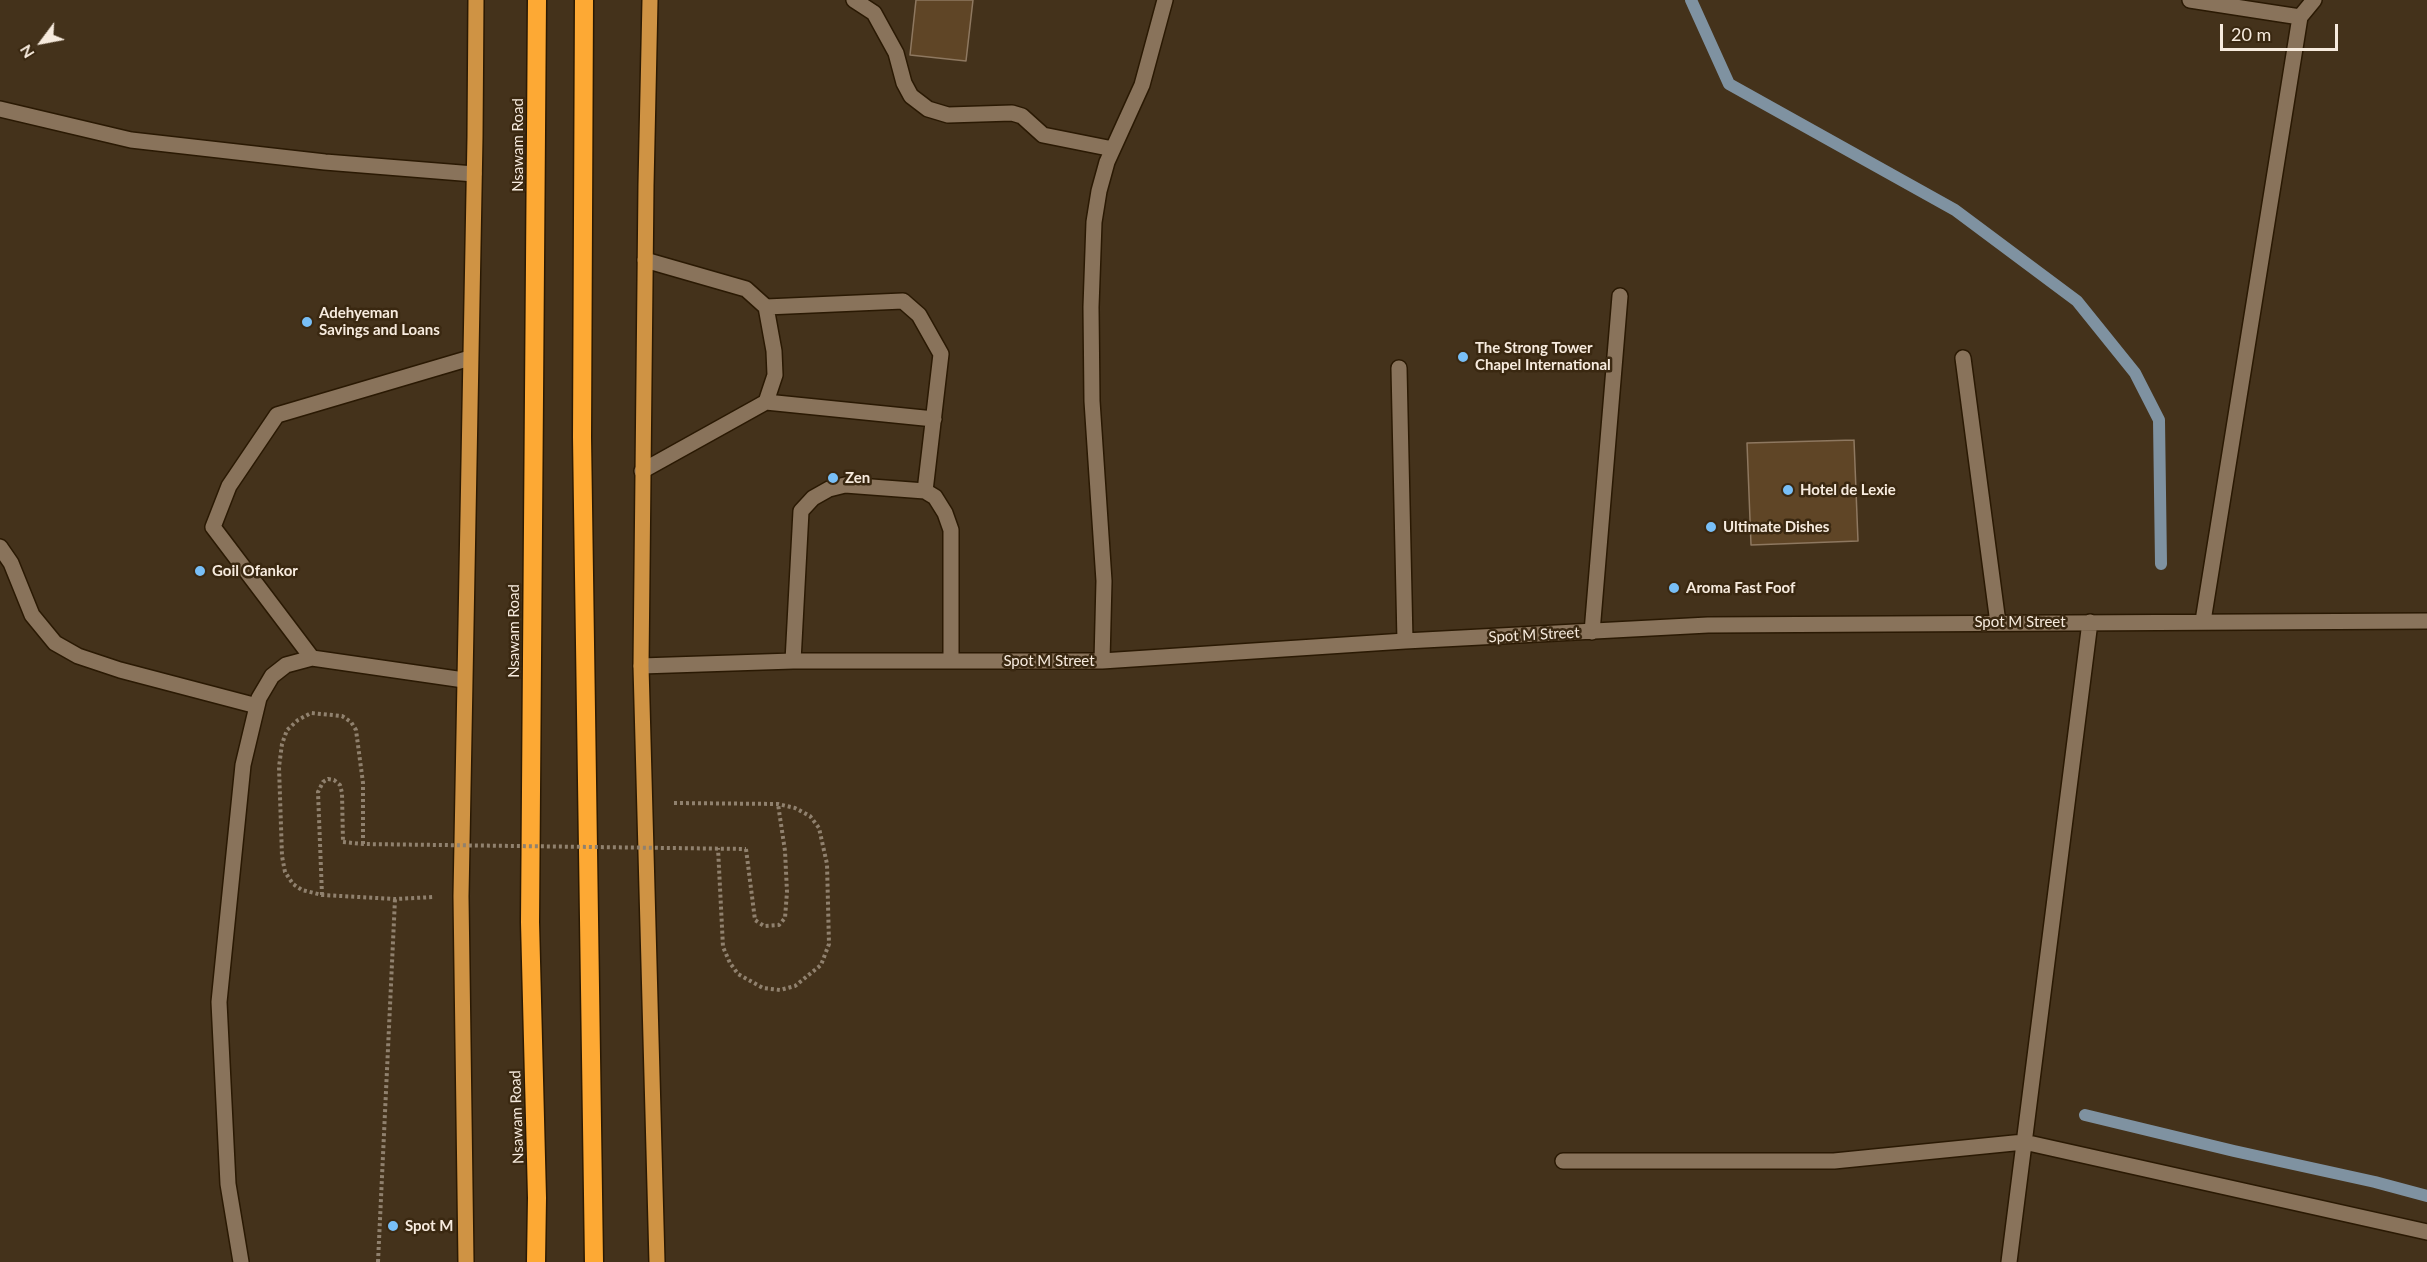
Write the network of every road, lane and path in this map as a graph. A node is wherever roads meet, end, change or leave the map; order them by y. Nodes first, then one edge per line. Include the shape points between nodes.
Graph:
1 (476, 0) edge
2 (537, 0) edge
3 (584, 0) edge
4 (650, 0) edge
5 (854, 0) edge
6 (1165, 0) edge
7 (2190, 0) edge
8 (2314, 0) edge
9 (2300, 17) junction
10 (0, 110) edge
11 (1113, 149) junction
12 (474, 174) junction
13 (645, 260) junction
14 (1620, 296) dead end
15 (766, 307) junction
16 (470, 358) junction
17 (1963, 358) dead end
18 (1399, 368) dead end
19 (766, 402) junction
20 (934, 419) junction
21 (642, 471) junction
22 (925, 491) junction
23 (0, 547) edge
24 (2203, 621) junction
25 (2427, 621) edge
26 (1998, 622) junction
27 (2090, 622) junction
28 (1592, 632) junction
29 (1405, 640) junction
30 (312, 658) junction
31 (793, 661) junction
32 (951, 661) junction
33 (1102, 661) junction
34 (641, 666) junction
35 (464, 680) junction
36 (257, 706) junction
37 (644, 803) junction
38 (778, 804) junction
39 (363, 844) junction
40 (718, 848) junction
41 (322, 895) junction
42 (461, 896) junction
43 (395, 899) junction
44 (2024, 1142) junction
45 (1563, 1161) dead end
46 (2427, 1232) edge
47 (241, 1262) edge
48 (378, 1262) edge
49 (466, 1262) edge
50 (536, 1262) edge
51 (594, 1262) edge
52 (657, 1262) edge
53 (2009, 1262) edge

1 - 12 main road
2 - 50 highway, Nsawam Road via 530,910
3 - 51 highway via 582,437
4 - 13 main road
5 - 11 street via 874,14 886,32 904,83 919,104 948,115 1012,112 1042,135
6 - 11 street via 1142,85
7 - 9 street
8 - 9 street
9 - 24 street
10 - 12 street via 131,140
11 - 33 street via 1098,192 1091,307 1092,401 1104,581
12 - 16 main road
13 - 15 street via 746,289
13 - 21 main road
14 - 28 street
15 - 19 street via 775,375
15 - 20 street via 903,301 919,315 940,354
16 - 30 street via 277,415 229,486 213,527
16 - 35 main road
17 - 26 street
18 - 29 street
19 - 20 street
19 - 21 street
20 - 22 street
21 - 34 main road
22 - 31 street via 845,485 813,498 801,511
22 - 32 street via 935,497 951,530
23 - 36 street via 11,563 32,615 55,643 78,656 120,670
24 - 25 street, Spot M Street
24 - 27 street, Spot M Street
26 - 27 street, Spot M Street
26 - 28 street, Spot M Street via 1708,625
27 - 44 street
28 - 29 street, Spot M Street
29 - 33 street, Spot M Street
30 - 35 street
30 - 36 street via 286,665 272,676
31 - 32 street, Spot M Street
31 - 34 street, Spot M Street
32 - 33 street, Spot M Street
34 - 37 main road
35 - 42 main road
36 - 47 street via 243,765 219,1002 228,1184
37 - 38 path
37 - 52 main road
38 - 40 path, bridge via 787,892 785,918 779,925 764,926 755,920 746,849
38 - 40 path via 810,816 819,828 827,864 829,944 821,965 795,986 780,990 763,988 738,974 730,963 723,947
39 - 40 path, bridge
39 - 41 path, bridge via 343,842 342,793 340,785 328,779 318,792
39 - 41 path via 363,783 356,730 342,716 311,713 287,730 282,744 282,856 285,872 293,884
41 - 43 path
42 - 43 path
42 - 49 main road
43 - 48 path
44 - 45 street via 1834,1161
44 - 46 street
44 - 53 street

